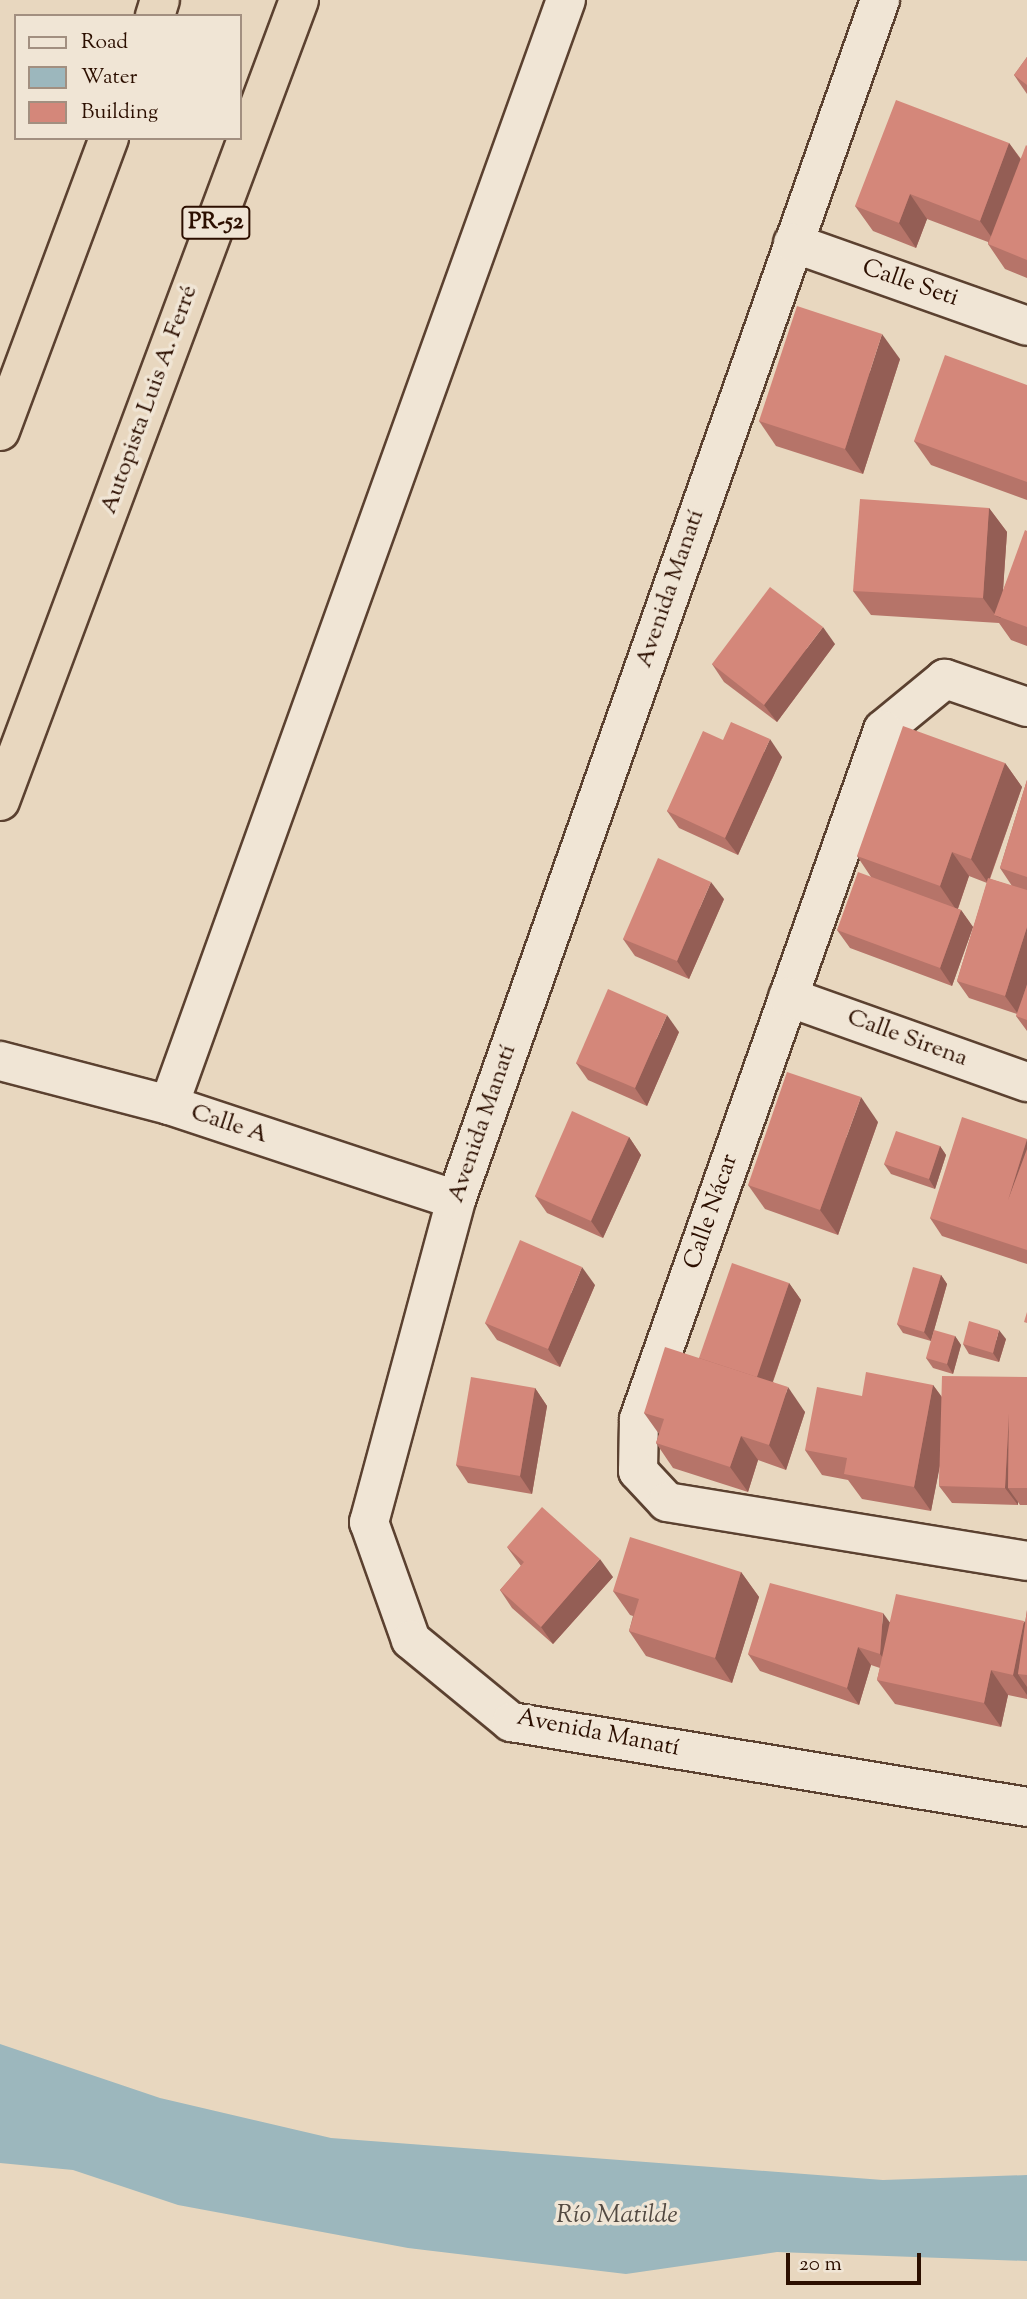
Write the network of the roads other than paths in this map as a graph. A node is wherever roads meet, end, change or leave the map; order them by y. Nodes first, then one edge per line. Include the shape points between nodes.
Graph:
1 (299, 0) edge
2 (566, 0) edge
3 (880, 0) edge
4 (108, 140) edge
5 (793, 243) junction
6 (1027, 326) edge
7 (6, 414) edge
8 (1027, 707) edge
9 (0, 801) edge
10 (788, 997) junction
11 (0, 1061) edge
12 (1027, 1082) edge
13 (169, 1105) junction
14 (456, 1200) junction
15 (1027, 1561) edge
16 (1027, 1807) edge

1 - 9 highway, Autopista Luis A. Ferré / PR-52
2 - 13 street
3 - 5 street, Avenida Manatí
4 - 7 highway
5 - 6 street, Calle Seti
5 - 14 street, Avenida Manatí
8 - 10 street, Calle Nácar via 945,680 883,730
10 - 12 street, Calle Sirena
10 - 15 street, Calle Nácar via 639,1419 638,1471 667,1502
11 - 13 street, Calle A
13 - 14 street, Calle A
14 - 16 street, Avenida Manatí via 369,1522 411,1640 511,1722

